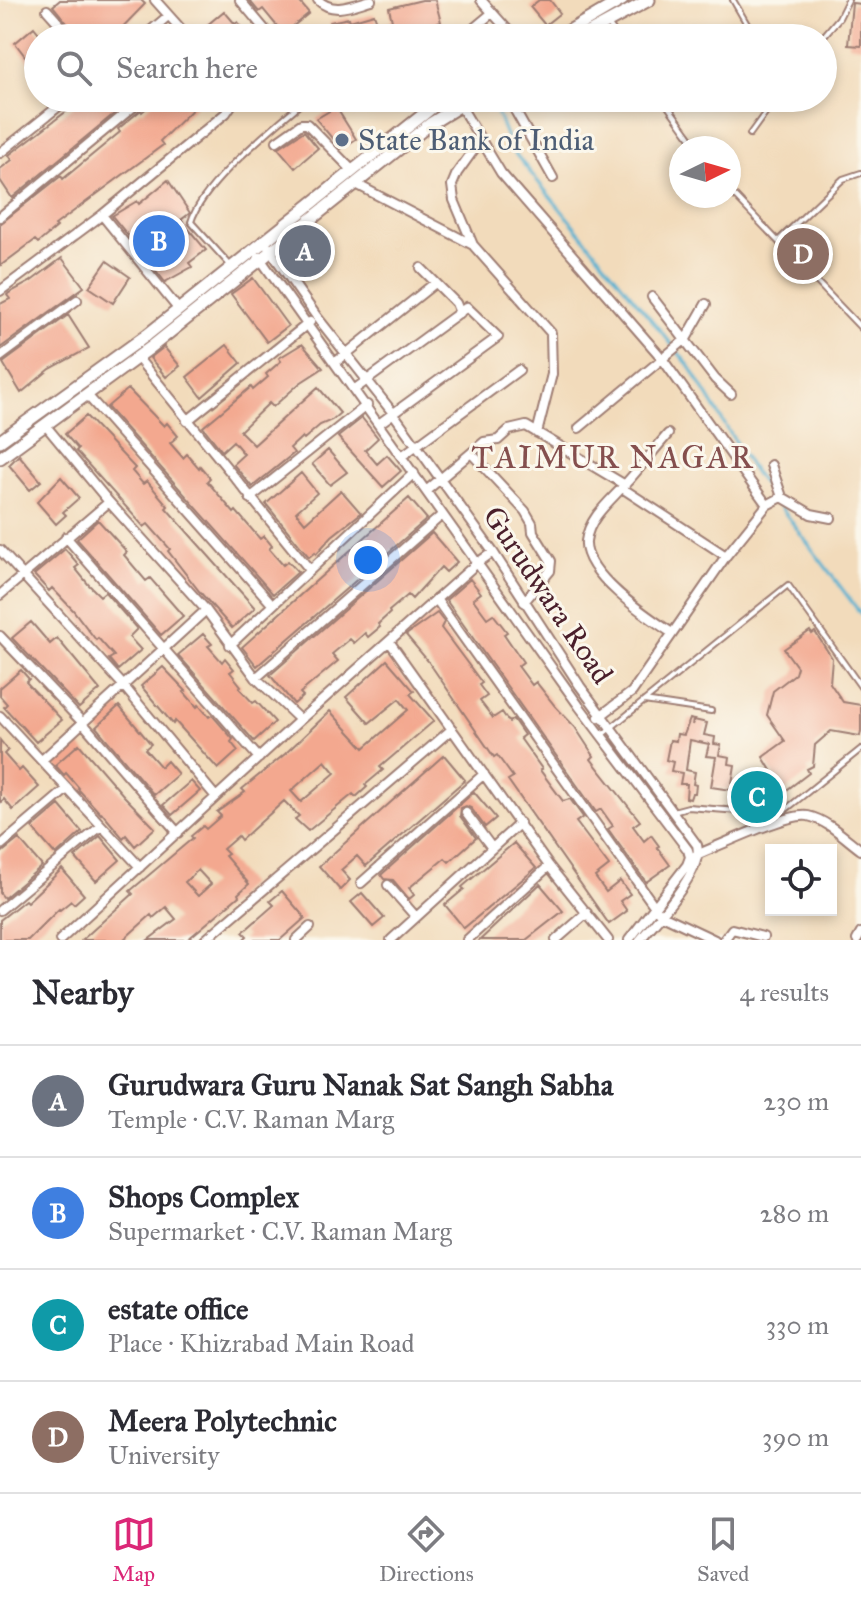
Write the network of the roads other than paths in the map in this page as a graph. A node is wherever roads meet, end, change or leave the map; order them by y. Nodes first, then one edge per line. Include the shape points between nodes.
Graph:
1 (155, 0) edge
2 (240, 0) edge
3 (318, 0) edge
4 (371, 0) edge
5 (481, 0) edge
6 (622, 0) edge
7 (649, 0) edge
8 (733, 0) edge
9 (848, 0) edge
10 (47, 10) dead end
11 (492, 13) junction
12 (168, 16) junction
13 (606, 22) joint
14 (60, 24) edge
15 (159, 24) edge
16 (176, 24) edge
17 (260, 24) edge
18 (479, 24) edge
19 (502, 24) edge
20 (581, 24) edge
21 (603, 24) edge
22 (747, 24) edge
23 (834, 24) edge
24 (51, 112) edge
25 (127, 112) edge
26 (222, 112) edge
27 (292, 112) edge
28 (426, 112) edge
29 (449, 112) edge
30 (464, 112) edge
31 (516, 112) edge
32 (672, 112) edge
33 (766, 112) edge
34 (750, 134) dead end
35 (689, 136) edge
36 (277, 141) dead end
37 (480, 141) junction
38 (0, 153) edge
39 (352, 170) junction
40 (861, 173) edge
41 (553, 178) dead end
42 (356, 184) junction
43 (741, 202) edge
44 (102, 215) junction
45 (0, 217) edge
46 (263, 240) junction
47 (778, 241) junction
48 (473, 245) junction
49 (253, 249) junction
50 (266, 257) junction
51 (232, 266) junction
52 (421, 268) dead end
53 (435, 283) junction
54 (0, 291) edge
55 (652, 297) dead end
56 (77, 300) dead end
57 (706, 304) dead end
58 (179, 310) junction
59 (460, 313) junction
60 (317, 317) junction
61 (308, 323) junction
62 (861, 328) edge
63 (686, 339) junction
64 (347, 353) junction
65 (0, 357) edge
66 (137, 357) junction
67 (661, 357) junction
68 (336, 362) junction
69 (519, 370) dead end
70 (368, 380) junction
71 (355, 389) junction
72 (731, 394) dead end
73 (87, 395) junction
74 (367, 405) junction
75 (393, 413) junction
76 (187, 421) junction
77 (380, 423) junction
78 (46, 426) junction
79 (579, 428) dead end
80 (537, 433) junction
81 (668, 434) dead end
82 (0, 441) edge
83 (416, 446) junction
84 (472, 454) junction
85 (402, 456) junction
86 (0, 458) edge
87 (771, 465) dead end
88 (414, 473) junction
89 (441, 479) junction
90 (624, 486) junction
91 (426, 491) junction
92 (250, 498) junction
93 (109, 502) junction
94 (774, 502) junction
95 (442, 515) junction
96 (831, 518) dead end
97 (66, 537) junction
98 (0, 550) edge
99 (493, 552) junction
100 (726, 556) junction
101 (476, 564) junction
102 (310, 570) junction
103 (24, 575) junction
104 (0, 595) edge
105 (436, 599) junction
106 (524, 602) junction
107 (272, 604) junction
108 (206, 610) junction
109 (672, 633) junction
110 (0, 636) edge
111 (389, 641) junction
112 (230, 645) junction
113 (163, 648) junction
114 (256, 678) junction
115 (122, 684) junction
116 (861, 687) edge
117 (644, 701) junction
118 (711, 711) dead end
119 (0, 716) edge
120 (601, 716) junction
121 (300, 720) junction
122 (82, 722) junction
123 (592, 723) junction
124 (610, 728) junction
125 (452, 729) junction
126 (602, 735) junction
127 (861, 749) edge
128 (259, 758) junction
129 (42, 760) junction
130 (484, 774) junction
131 (67, 789) junction
132 (216, 797) junction
133 (673, 811) junction
134 (466, 813) dead end
135 (520, 823) junction
136 (101, 826) junction
137 (178, 833) junction
138 (0, 846) edge
139 (492, 848) junction
140 (861, 850) edge
141 (694, 855) junction
142 (549, 866) junction
143 (140, 867) junction
144 (361, 883) dead end
145 (388, 885) dead end
146 (0, 910) edge
147 (658, 911) junction
148 (587, 913) junction
149 (416, 917) junction
150 (310, 927) dead end
151 (861, 933) edge
152 (763, 937) dead end
153 (60, 940) edge
154 (205, 940) edge
155 (296, 940) edge
156 (391, 940) edge
157 (467, 940) edge
158 (556, 940) edge
159 (608, 940) edge
160 (629, 940) edge
161 (640, 940) edge
162 (715, 940) edge
163 (724, 940) edge
164 (857, 940) edge

1 - 12 street
2 - 17 street
3 - 4 street via 336,9
5 - 11 street
6 - 20 main road
7 - 13 main road
8 - 22 lane
9 - 23 lane
10 - 14 street
11 - 18 street
11 - 19 street
12 - 15 street
12 - 16 street
13 - 21 main road
24 - 38 street
25 - 45 street
26 - 44 street
27 - 51 lane via 194,210 191,222
28 - 39 main road
29 - 42 main road
30 - 37 street
31 - 41 street
32 - 35 lane
33 - 34 lane
36 - 39 street via 307,124
37 - 48 street via 452,185
37 - 67 street via 501,173
39 - 46 main road
40 - 47 lane via 843,179
42 - 48 street
42 - 50 main road
43 - 47 lane
44 - 54 street
44 - 58 street
46 - 49 main road
46 - 50 street, Gurudwara Road
47 - 62 lane
48 - 80 street via 551,333 552,374
49 - 50 street
49 - 51 main road
50 - 60 street, Gurudwara Road
50 - 61 street
50 - 66 main road
51 - 58 main road
52 - 53 street
53 - 59 street
53 - 64 street
55 - 63 street
56 - 65 street
57 - 63 street
58 - 82 main road
59 - 70 street
59 - 75 street via 467,307 498,337
60 - 61 street
60 - 64 street, Gurudwara Road
61 - 68 street
61 - 76 street
63 - 67 street
63 - 72 street
64 - 68 street
64 - 70 street, Gurudwara Road
66 - 73 main road
66 - 76 street
67 - 79 street
67 - 94 street
68 - 71 street
69 - 83 street
70 - 71 street
70 - 75 street, Gurudwara Road
71 - 74 street
73 - 78 main road
73 - 107 street
74 - 77 street
74 - 92 street
75 - 77 street
75 - 83 street, Gurudwara Road
76 - 92 street
77 - 85 street
78 - 86 main road
78 - 93 street
80 - 84 street via 526,426 509,430
80 - 90 street
81 - 90 street
83 - 85 street
83 - 89 street, Gurudwara Road
84 - 89 street
84 - 106 street via 525,511 551,561 550,571
85 - 88 street
87 - 94 street
88 - 91 street
88 - 102 street
89 - 91 street
89 - 99 street, Gurudwara Road
90 - 100 street
90 - 109 street via 604,505 589,531 586,549 631,606
91 - 95 street
92 - 102 street
93 - 97 street
93 - 108 street
94 - 96 street
94 - 100 street
95 - 101 street
95 - 114 street
97 - 103 street
97 - 113 street
98 - 103 street
99 - 101 street
99 - 106 street, Gurudwara Road
100 - 109 street
101 - 105 street
101 - 123 street
102 - 107 street
103 - 104 street
103 - 115 street
105 - 111 street
105 - 147 street
106 - 120 street, Gurudwara Road
107 - 112 street
108 - 112 street
108 - 113 street
109 - 120 street via 632,692
110 - 122 street
111 - 121 street
111 - 125 street
112 - 114 street
113 - 115 street
113 - 128 street
114 - 121 street
115 - 122 street
115 - 132 street
116 - 117 lane via 788,585
117 - 118 lane
117 - 124 lane
119 - 129 street
120 - 123 street
120 - 124 street, Gurudwara Road
121 - 128 street
122 - 129 street
122 - 137 street
123 - 126 street
124 - 126 lane
124 - 133 street, Gurudwara Road
125 - 130 street
125 - 154 street
126 - 141 street
127 - 133 lane via 775,814 688,807
128 - 132 street
129 - 131 street
130 - 135 street
130 - 144 street
131 - 136 street
131 - 138 street
132 - 137 street
133 - 141 street, Gurudwara Road via 697,845
134 - 139 street
135 - 139 street
135 - 142 street
136 - 143 street
136 - 146 street
137 - 143 street
139 - 149 street
140 - 141 street via 824,824 802,816
141 - 147 street via 688,878
142 - 148 street
142 - 157 street
143 - 153 street
145 - 149 street
147 - 160 street
147 - 161 street
147 - 162 street
148 - 158 street
148 - 159 street
149 - 156 street
150 - 155 street
151 - 164 street
152 - 163 street via 732,929

